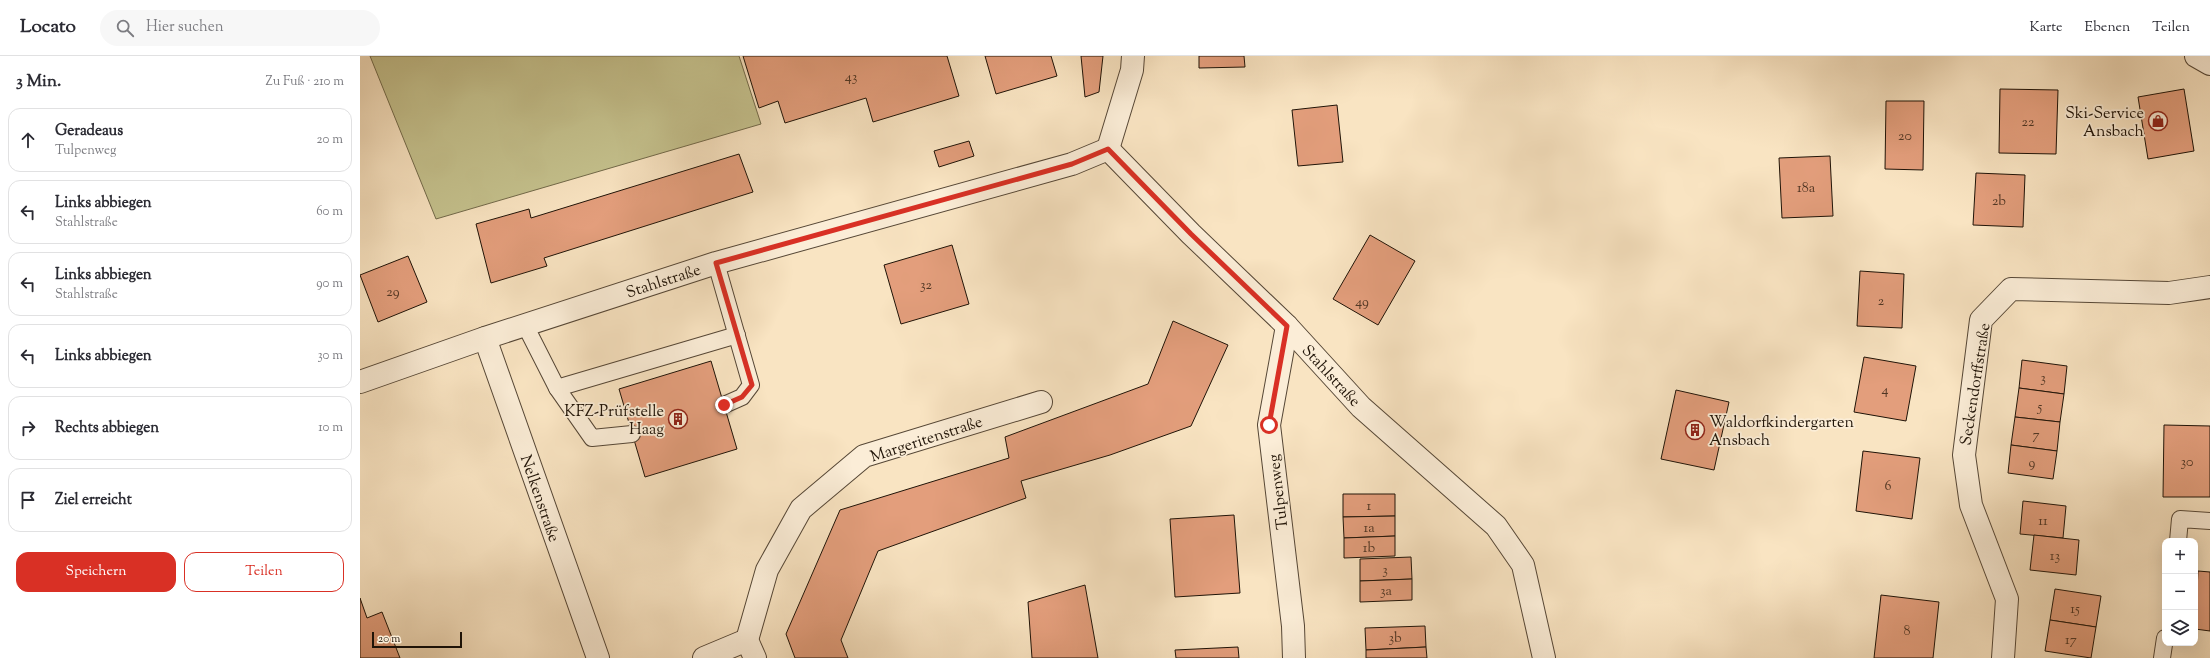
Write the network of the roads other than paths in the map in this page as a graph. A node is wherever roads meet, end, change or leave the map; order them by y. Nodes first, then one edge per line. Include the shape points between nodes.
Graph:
1 (1133, 56) edge
2 (2196, 56) edge
3 (2210, 64) edge
4 (1108, 149) junction
5 (716, 263) junction
6 (2210, 287) edge
7 (525, 325) junction
8 (1287, 326) junction
9 (737, 335) junction
10 (485, 338) junction
11 (360, 382) edge
12 (557, 388) junction
13 (1041, 402) dead end
14 (724, 405) dead end
15 (632, 434) dead end
16 (2210, 521) edge
17 (2178, 538) edge
18 (2164, 646) edge
19 (751, 649) edge
20 (598, 658) edge
21 (704, 658) edge
22 (1294, 658) edge
23 (1544, 658) edge
24 (2003, 658) edge
25 (2162, 658) edge

1 - 4 street via 1132,70
2 - 3 street
4 - 5 street, Stahlstraße via 1072,164
4 - 8 street, Stahlstraße via 1191,234
5 - 7 street, Stahlstraße
5 - 9 lane
6 - 24 street, Seckendorffstraße via 2169,293 2010,289 1981,320 1964,455 1971,505 2007,599
7 - 10 street, Stahlstraße
7 - 12 lane
8 - 22 street, Tulpenweg via 1269,425 1293,626
8 - 23 street, Stahlstraße via 1361,407 1496,526 1523,565
9 - 12 lane
9 - 14 lane via 752,385 742,397
10 - 11 street, Stahlstraße
10 - 20 street, Nelkenstraße
12 - 15 lane via 592,438
13 - 19 street, Margeritenstraße via 864,456 801,509 767,570
16 - 17 lane via 2180,519
18 - 25 lane
19 - 21 street, Margeritenstraße

